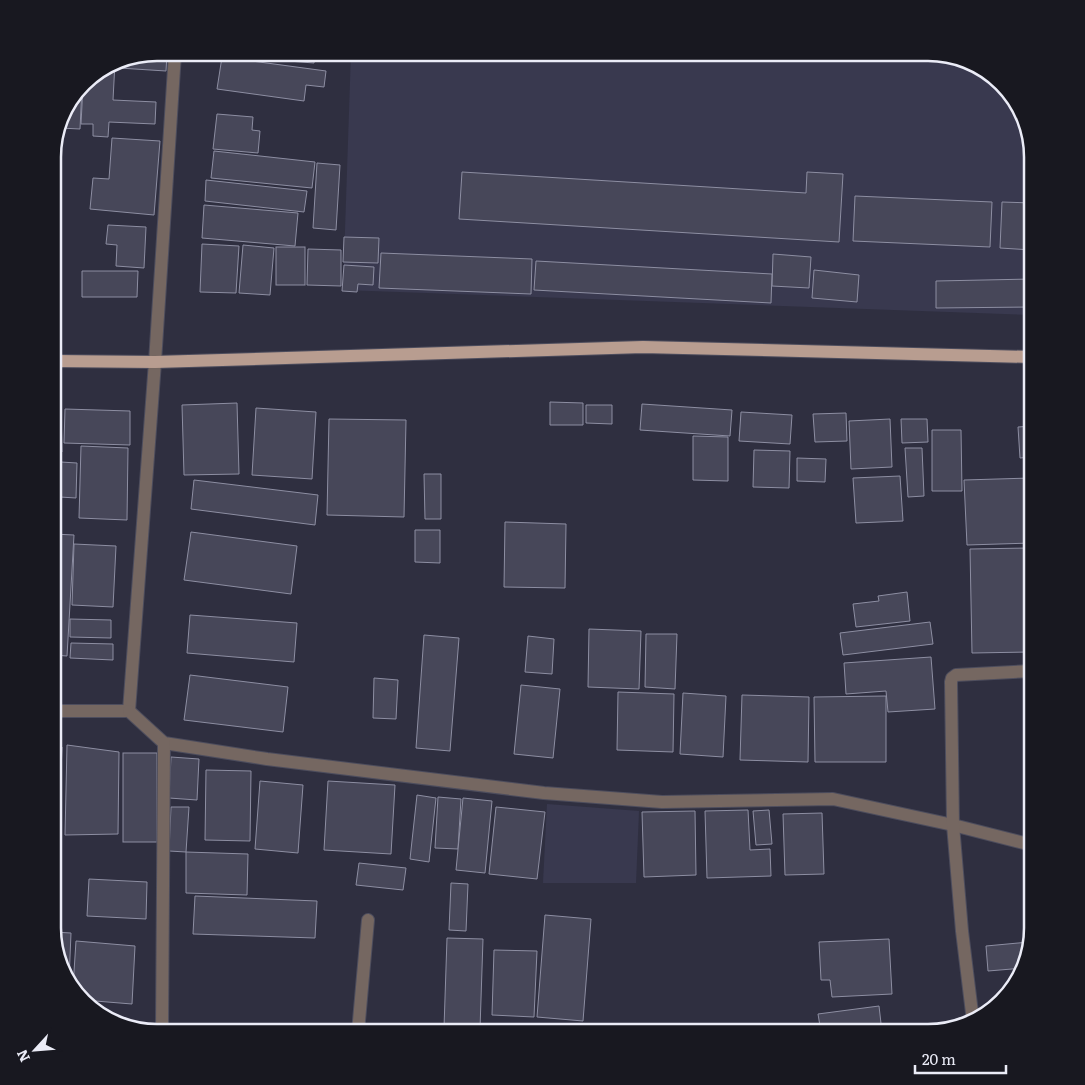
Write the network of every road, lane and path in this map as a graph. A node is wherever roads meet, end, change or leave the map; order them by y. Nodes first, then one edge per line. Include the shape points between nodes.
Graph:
1 (175, 61) edge
2 (1024, 357) edge
3 (61, 361) edge
4 (156, 362) junction
5 (1024, 671) edge
6 (61, 711) edge
7 (129, 711) junction
8 (164, 743) junction
9 (953, 825) junction
10 (1024, 843) edge
11 (368, 920) dead end
12 (972, 1013) edge
13 (162, 1024) edge
14 (359, 1024) edge

1 - 4 street
2 - 4 main road via 643,348
3 - 4 main road
4 - 7 street
5 - 9 street via 956,675 952,678
6 - 7 street
7 - 8 street
8 - 9 street via 544,793 662,802 834,799
8 - 13 street
9 - 10 street
9 - 12 street
11 - 14 street

